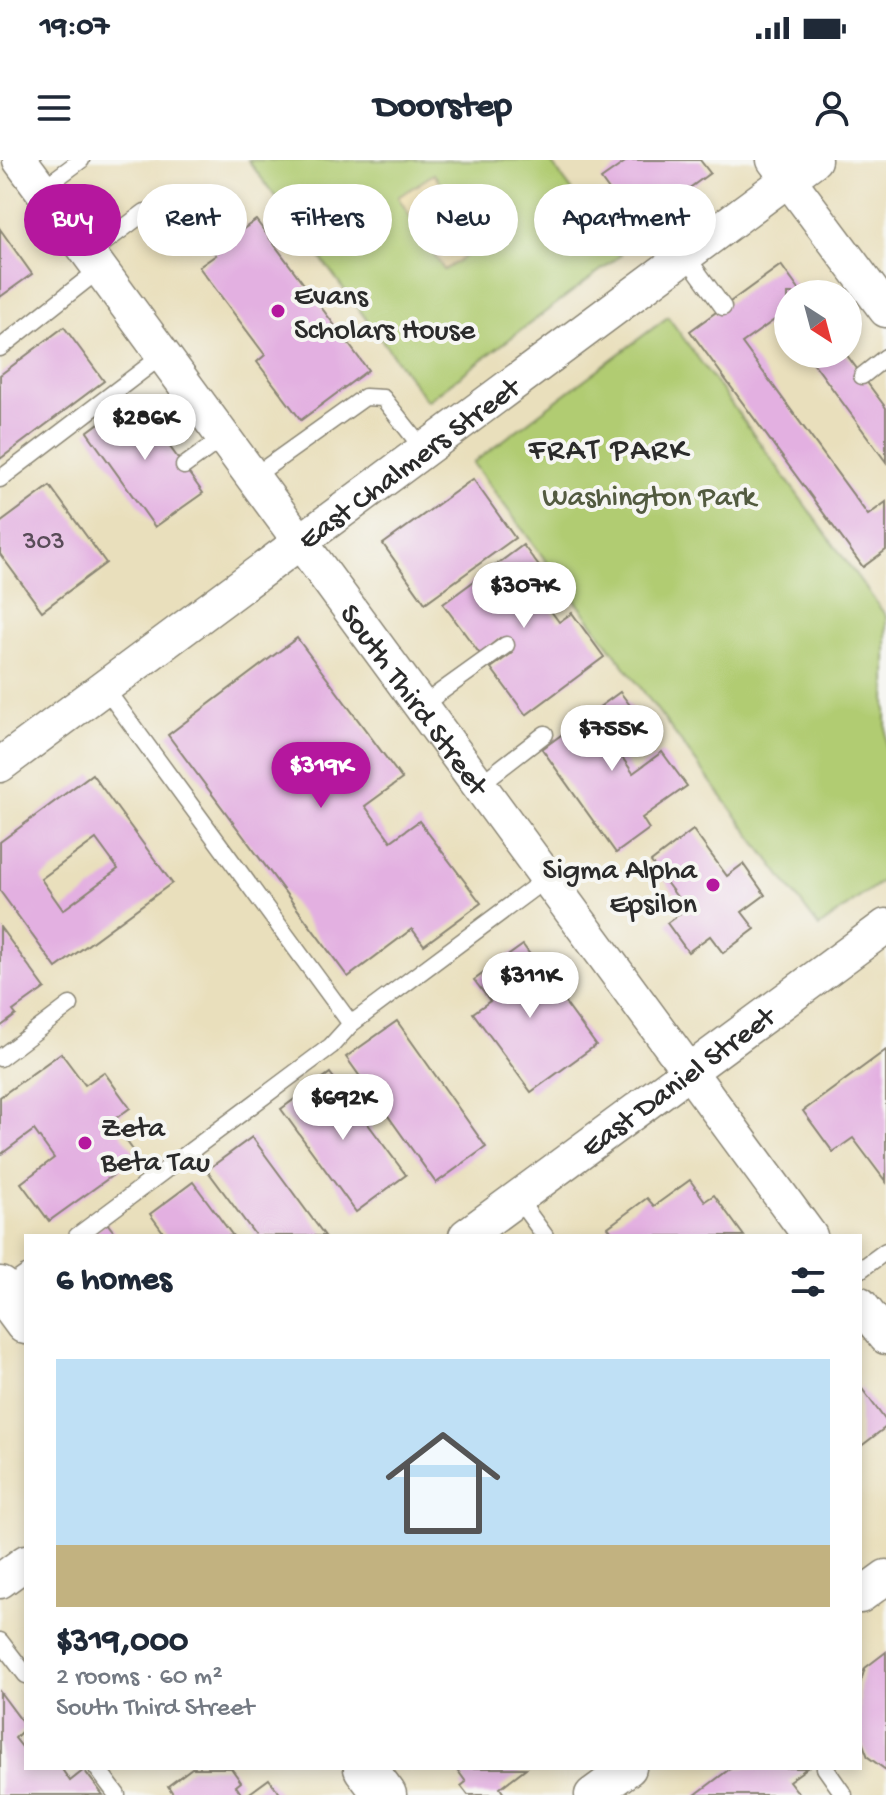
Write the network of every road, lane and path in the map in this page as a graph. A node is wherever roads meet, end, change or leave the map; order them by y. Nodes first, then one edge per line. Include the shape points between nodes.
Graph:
1 (20, 160) edge
2 (81, 160) edge
3 (792, 166) edge
4 (38, 184) edge
5 (49, 184) edge
6 (137, 220) edge
7 (716, 231) edge
8 (91, 256) edge
9 (686, 256) joint
10 (95, 262) junction
11 (723, 307) dead end
12 (886, 310) edge
13 (0, 348) edge
14 (163, 355) junction
15 (886, 357) edge
16 (862, 376) dead end
17 (224, 437) junction
18 (424, 450) junction
19 (184, 466) dead end
20 (253, 477) junction
21 (0, 479) edge
22 (300, 542) junction
23 (506, 645) dead end
24 (104, 687) junction
25 (421, 706) junction
26 (545, 734) dead end
27 (0, 765) edge
28 (479, 785) junction
29 (547, 878) junction
30 (886, 926) edge
31 (70, 1005) dead end
32 (351, 1024) junction
33 (0, 1058) edge
34 (690, 1072) junction
35 (517, 1198) junction
36 (80, 1234) edge
37 (469, 1234) edge
38 (544, 1234) edge
39 (809, 1234) edge
40 (886, 1251) edge
41 (862, 1269) edge
42 (24, 1563) edge
43 (886, 1577) edge
44 (0, 1581) edge
45 (862, 1595) edge
46 (0, 1641) edge
47 (24, 1672) edge
48 (98, 1770) edge
49 (366, 1770) edge
50 (626, 1770) edge
51 (826, 1770) edge
52 (117, 1795) edge
53 (385, 1795) edge
54 (592, 1795) edge
55 (844, 1795) edge

1 - 4 street, South Third Street
2 - 5 lane
3 - 7 street, East Chalmers Street
3 - 12 street
6 - 10 lane
8 - 10 street, South Third Street
9 - 11 lane
9 - 18 street, East Chalmers Street
10 - 13 lane
10 - 14 street, South Third Street
14 - 17 street, South Third Street
14 - 21 lane
15 - 16 lane
17 - 19 lane
17 - 20 street, South Third Street
18 - 20 lane via 383,398 365,397
18 - 22 street, East Chalmers Street
20 - 22 street, South Third Street
22 - 24 street, East Chalmers Street
22 - 25 street, South Third Street
23 - 25 lane
24 - 27 street, East Chalmers Street
24 - 32 lane
25 - 28 street, South Third Street
26 - 28 lane
28 - 29 street, South Third Street
29 - 32 lane
29 - 34 street, South Third Street
30 - 34 street, East Daniel Street
31 - 33 lane
32 - 36 lane via 331,1046
34 - 35 street, East Daniel Street
34 - 39 street, South Third Street
35 - 37 street, East Daniel Street
35 - 38 lane
40 - 41 lane
42 - 44 street
43 - 45 street
46 - 47 lane
48 - 52 lane
49 - 53 street
50 - 54 street
51 - 55 lane

